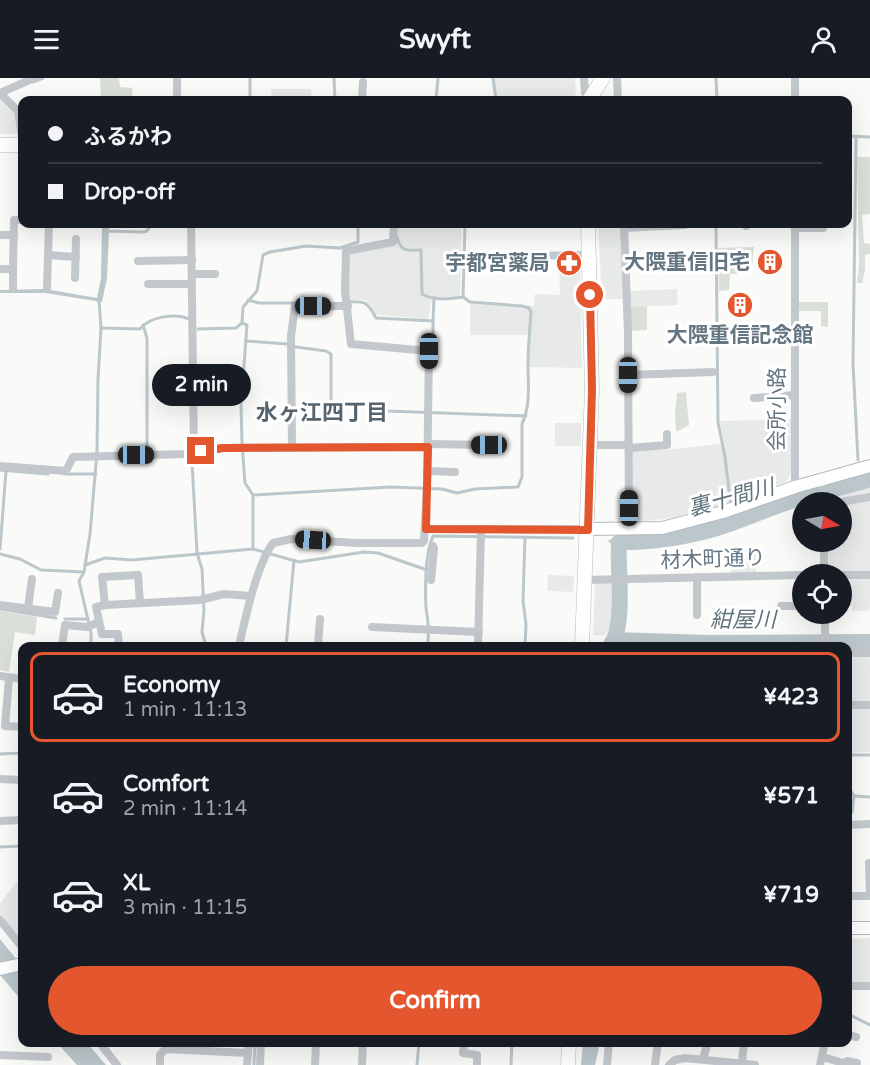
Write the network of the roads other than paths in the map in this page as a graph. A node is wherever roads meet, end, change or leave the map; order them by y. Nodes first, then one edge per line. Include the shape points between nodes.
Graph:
1 (34, 78) edge
2 (177, 78) edge
3 (584, 78) edge
4 (603, 78) edge
5 (617, 78) edge
6 (795, 78) edge
7 (363, 82) dead end
8 (177, 96) edge
9 (362, 96) edge
10 (588, 96) edge
11 (592, 96) edge
12 (618, 96) edge
13 (795, 96) edge
14 (18, 111) edge
15 (0, 145) edge
16 (18, 145) edge
17 (18, 220) edge
18 (49, 228) edge
19 (191, 228) edge
20 (393, 228) edge
21 (588, 228) edge
22 (624, 228) edge
23 (795, 228) edge
24 (0, 235) edge
25 (14, 235) junction
26 (76, 239) dead end
27 (48, 255) junction
28 (589, 255) junction
29 (75, 257) junction
30 (468, 257) dead end
31 (192, 260) junction
32 (138, 261) dead end
33 (0, 269) edge
34 (13, 269) junction
35 (215, 274) dead end
36 (75, 278) dead end
37 (192, 279) junction
38 (148, 284) dead end
39 (13, 288) dead end
40 (47, 288) dead end
41 (348, 302) junction
42 (713, 372) dead end
43 (628, 375) junction
44 (795, 395) junction
45 (754, 398) dead end
46 (667, 434) dead end
47 (428, 445) junction
48 (489, 445) dead end
49 (597, 445) junction
50 (629, 447) junction
51 (292, 448) junction
52 (194, 452) junction
53 (0, 466) edge
54 (870, 466) edge
55 (427, 471) junction
56 (455, 472) dead end
57 (822, 481) junction
58 (795, 487) junction
59 (823, 492) edge
60 (870, 496) edge
61 (852, 500) edge
62 (629, 528) junction
63 (426, 529) junction
64 (588, 530) junction
65 (481, 535) junction
66 (433, 546) dead end
67 (792, 575) edge
68 (852, 575) edge
69 (870, 575) edge
70 (697, 577) junction
71 (32, 579) dead end
72 (431, 580) dead end
73 (585, 580) junction
74 (58, 593) dead end
75 (252, 597) junction
76 (140, 603) junction
77 (0, 605) edge
78 (105, 605) junction
79 (781, 606) dead end
80 (792, 606) edge
81 (27, 609) junction
82 (55, 612) junction
83 (697, 615) dead end
84 (320, 620) dead end
85 (825, 624) edge
86 (65, 625) junction
87 (93, 625) junction
88 (372, 627) dead end
89 (478, 632) junction
90 (63, 642) edge
91 (119, 642) edge
92 (240, 642) edge
93 (318, 642) edge
94 (478, 642) edge
95 (582, 642) edge
96 (825, 642) edge
97 (870, 652) edge
98 (852, 653) edge
99 (4, 677) edge
100 (852, 705) edge
101 (870, 705) edge
102 (18, 727) edge
103 (0, 780) edge
104 (18, 780) edge
105 (0, 820) edge
106 (18, 820) edge
107 (870, 824) edge
108 (852, 825) edge
109 (869, 863) edge
110 (852, 896) edge
111 (870, 896) edge
112 (0, 920) edge
113 (852, 928) edge
114 (870, 928) edge
115 (18, 942) edge
116 (18, 965) edge
117 (0, 969) edge
118 (852, 986) edge
119 (870, 986) edge
120 (103, 1047) edge
121 (250, 1047) edge
122 (261, 1047) edge
123 (316, 1047) edge
124 (363, 1047) edge
125 (464, 1047) edge
126 (569, 1047) edge
127 (609, 1047) edge
128 (657, 1047) edge
129 (707, 1047) edge
130 (742, 1047) edge
131 (248, 1053) junction
132 (0, 1055) edge
133 (48, 1057) dead end
134 (703, 1059) junction
135 (821, 1061) edge
136 (691, 1062) edge
137 (737, 1063) edge
138 (857, 1063) dead end
139 (117, 1065) edge
140 (160, 1065) edge
141 (247, 1065) edge
142 (260, 1065) edge
143 (315, 1065) edge
144 (362, 1065) edge
145 (477, 1065) edge
146 (568, 1065) edge
147 (607, 1065) edge
148 (655, 1065) edge
149 (669, 1065) edge
150 (755, 1065) edge

1 - 14 street via 0,93
2 - 8 street
3 - 10 street
4 - 11 main road
5 - 12 street
6 - 13 street
7 - 9 street
15 - 16 main road
17 - 25 street via 14,220
18 - 27 street
19 - 31 street
20 - 41 street via 393,242 346,251
21 - 28 main road
22 - 43 street
23 - 44 street, 会所小路
24 - 25 street
25 - 34 street
26 - 29 street
27 - 29 street
27 - 40 street
28 - 30 street
28 - 49 main road
29 - 36 street
31 - 32 street
31 - 37 street
33 - 34 street
34 - 39 street
35 - 37 street
37 - 38 street
37 - 52 street
41 - 47 street via 351,344 429,351
41 - 51 street via 295,306 291,336
42 - 43 street
43 - 50 street
44 - 45 street
44 - 58 street, 会所小路
46 - 50 street via 667,445
47 - 48 street
47 - 51 street
47 - 55 street
49 - 50 street
49 - 64 main road
50 - 62 street
51 - 52 street
52 - 53 street via 73,457 66,471
54 - 57 street
55 - 56 street
55 - 63 street
57 - 58 street
57 - 59 street
58 - 62 street via 662,528
60 - 61 street
62 - 64 street
63 - 65 street
63 - 75 street via 422,543 291,539 273,543 266,552
64 - 65 street
64 - 73 main road
65 - 89 street
66 - 72 street
67 - 70 street, 材木町通り
68 - 69 street
70 - 73 street, 材木町通り
70 - 83 street
71 - 81 street
73 - 95 main road
74 - 82 street
75 - 76 street via 224,594 203,600
75 - 92 street
76 - 78 street
76 - 78 street via 138,575 102,577
77 - 81 street
78 - 87 street via 96,608
79 - 80 street
81 - 82 street
82 - 86 street
84 - 93 street
85 - 96 street
86 - 87 street
86 - 90 street
87 - 91 street via 102,634 118,634
88 - 89 street
89 - 94 street
97 - 98 street
99 - 102 street via 4,726
100 - 101 street
103 - 104 street
105 - 106 street
107 - 108 street
109 - 111 street
110 - 111 street
112 - 115 street
113 - 114 street
116 - 117 street
118 - 119 street
120 - 139 street
121 - 131 street
122 - 142 street
123 - 143 street
124 - 144 street
125 - 145 street via 463,1053 477,1055
126 - 146 main road
127 - 147 street
128 - 148 street
129 - 134 street
130 - 137 street
131 - 140 street via 165,1049
131 - 141 street
132 - 133 street
134 - 136 street
134 - 137 street
135 - 138 street
136 - 149 street via 675,1060
137 - 150 street

